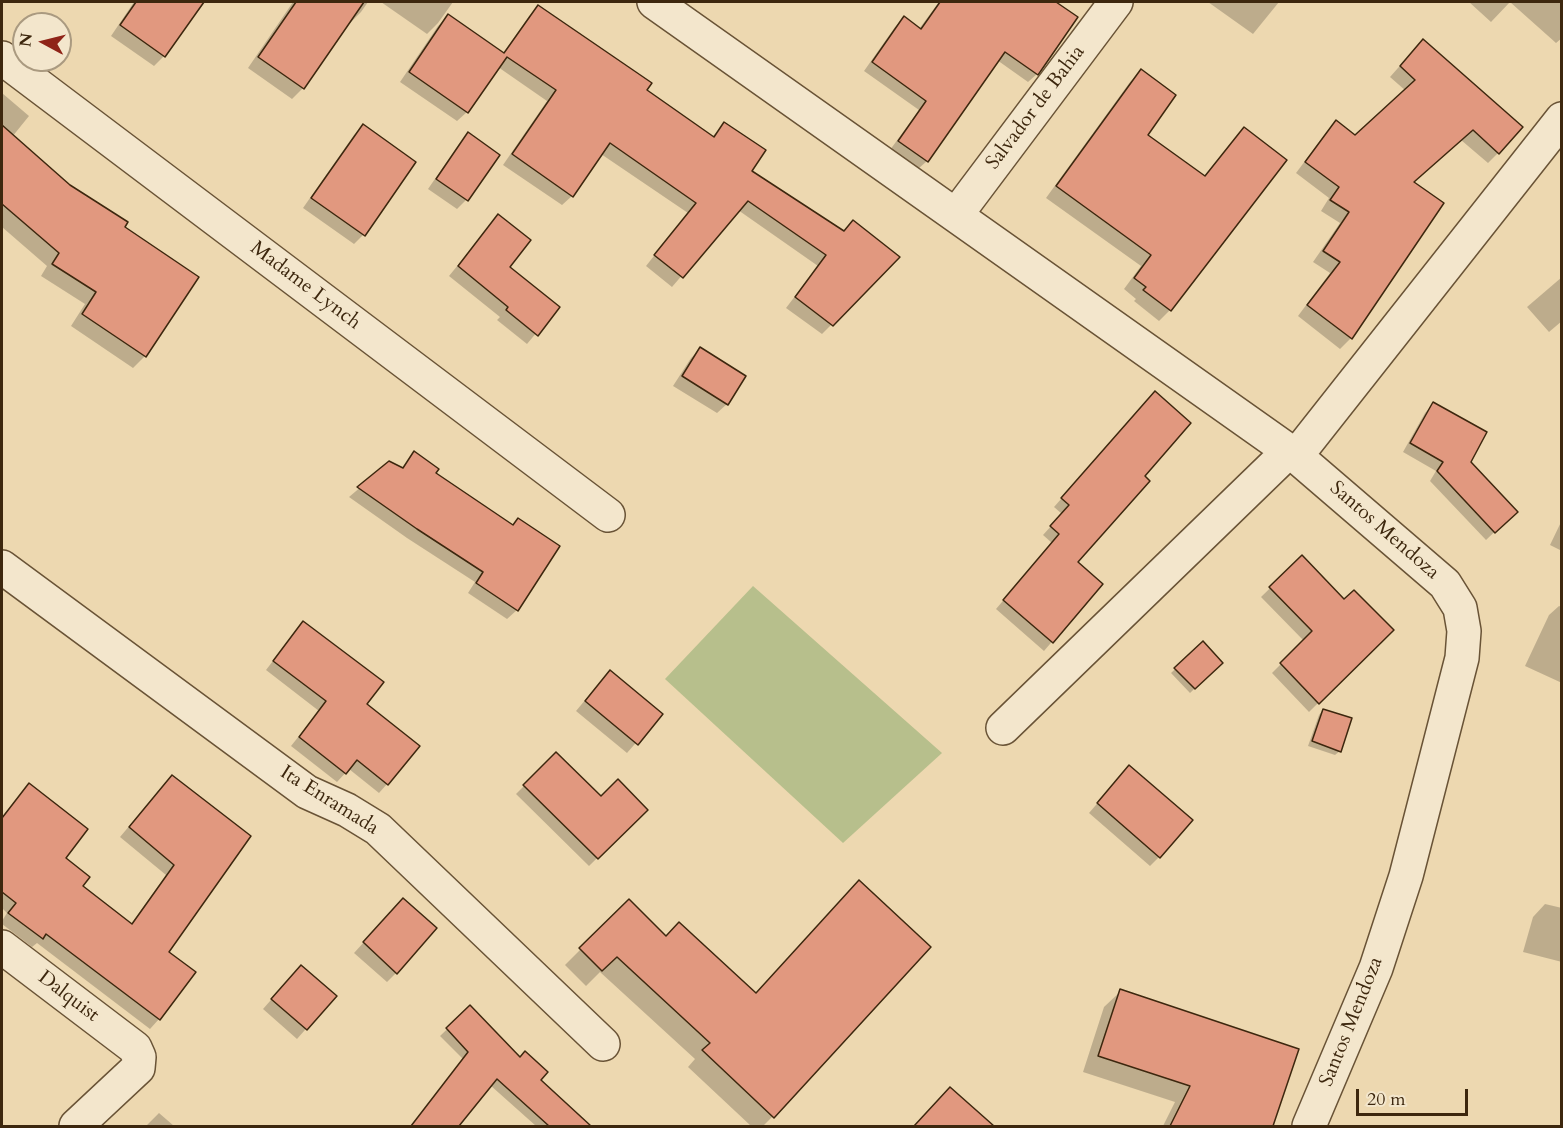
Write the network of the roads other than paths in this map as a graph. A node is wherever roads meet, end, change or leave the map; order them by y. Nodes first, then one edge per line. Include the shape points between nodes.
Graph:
1 (654, 2) edge
2 (1116, 2) edge
3 (2, 58) edge
4 (1562, 119) edge
5 (956, 215) junction
6 (1293, 454) junction
7 (608, 515) dead end
8 (2, 567) edge
9 (1003, 728) dead end
10 (2, 947) edge
11 (603, 1044) dead end
12 (76, 1126) edge
13 (1309, 1126) edge

1 - 5 street, Santos Mendoza
2 - 5 street, Salvador de Bahia
3 - 7 street, Madame Lynch
4 - 6 street
5 - 6 street, Santos Mendoza
6 - 9 street
6 - 13 street, Santos Mendoza via 1445,584 1460,608 1464,631 1462,658 1406,876 1376,968
8 - 11 street, Ita Enramada via 307,792 378,829
10 - 12 street, Dalquist via 135,1048 139,1057 138,1068

